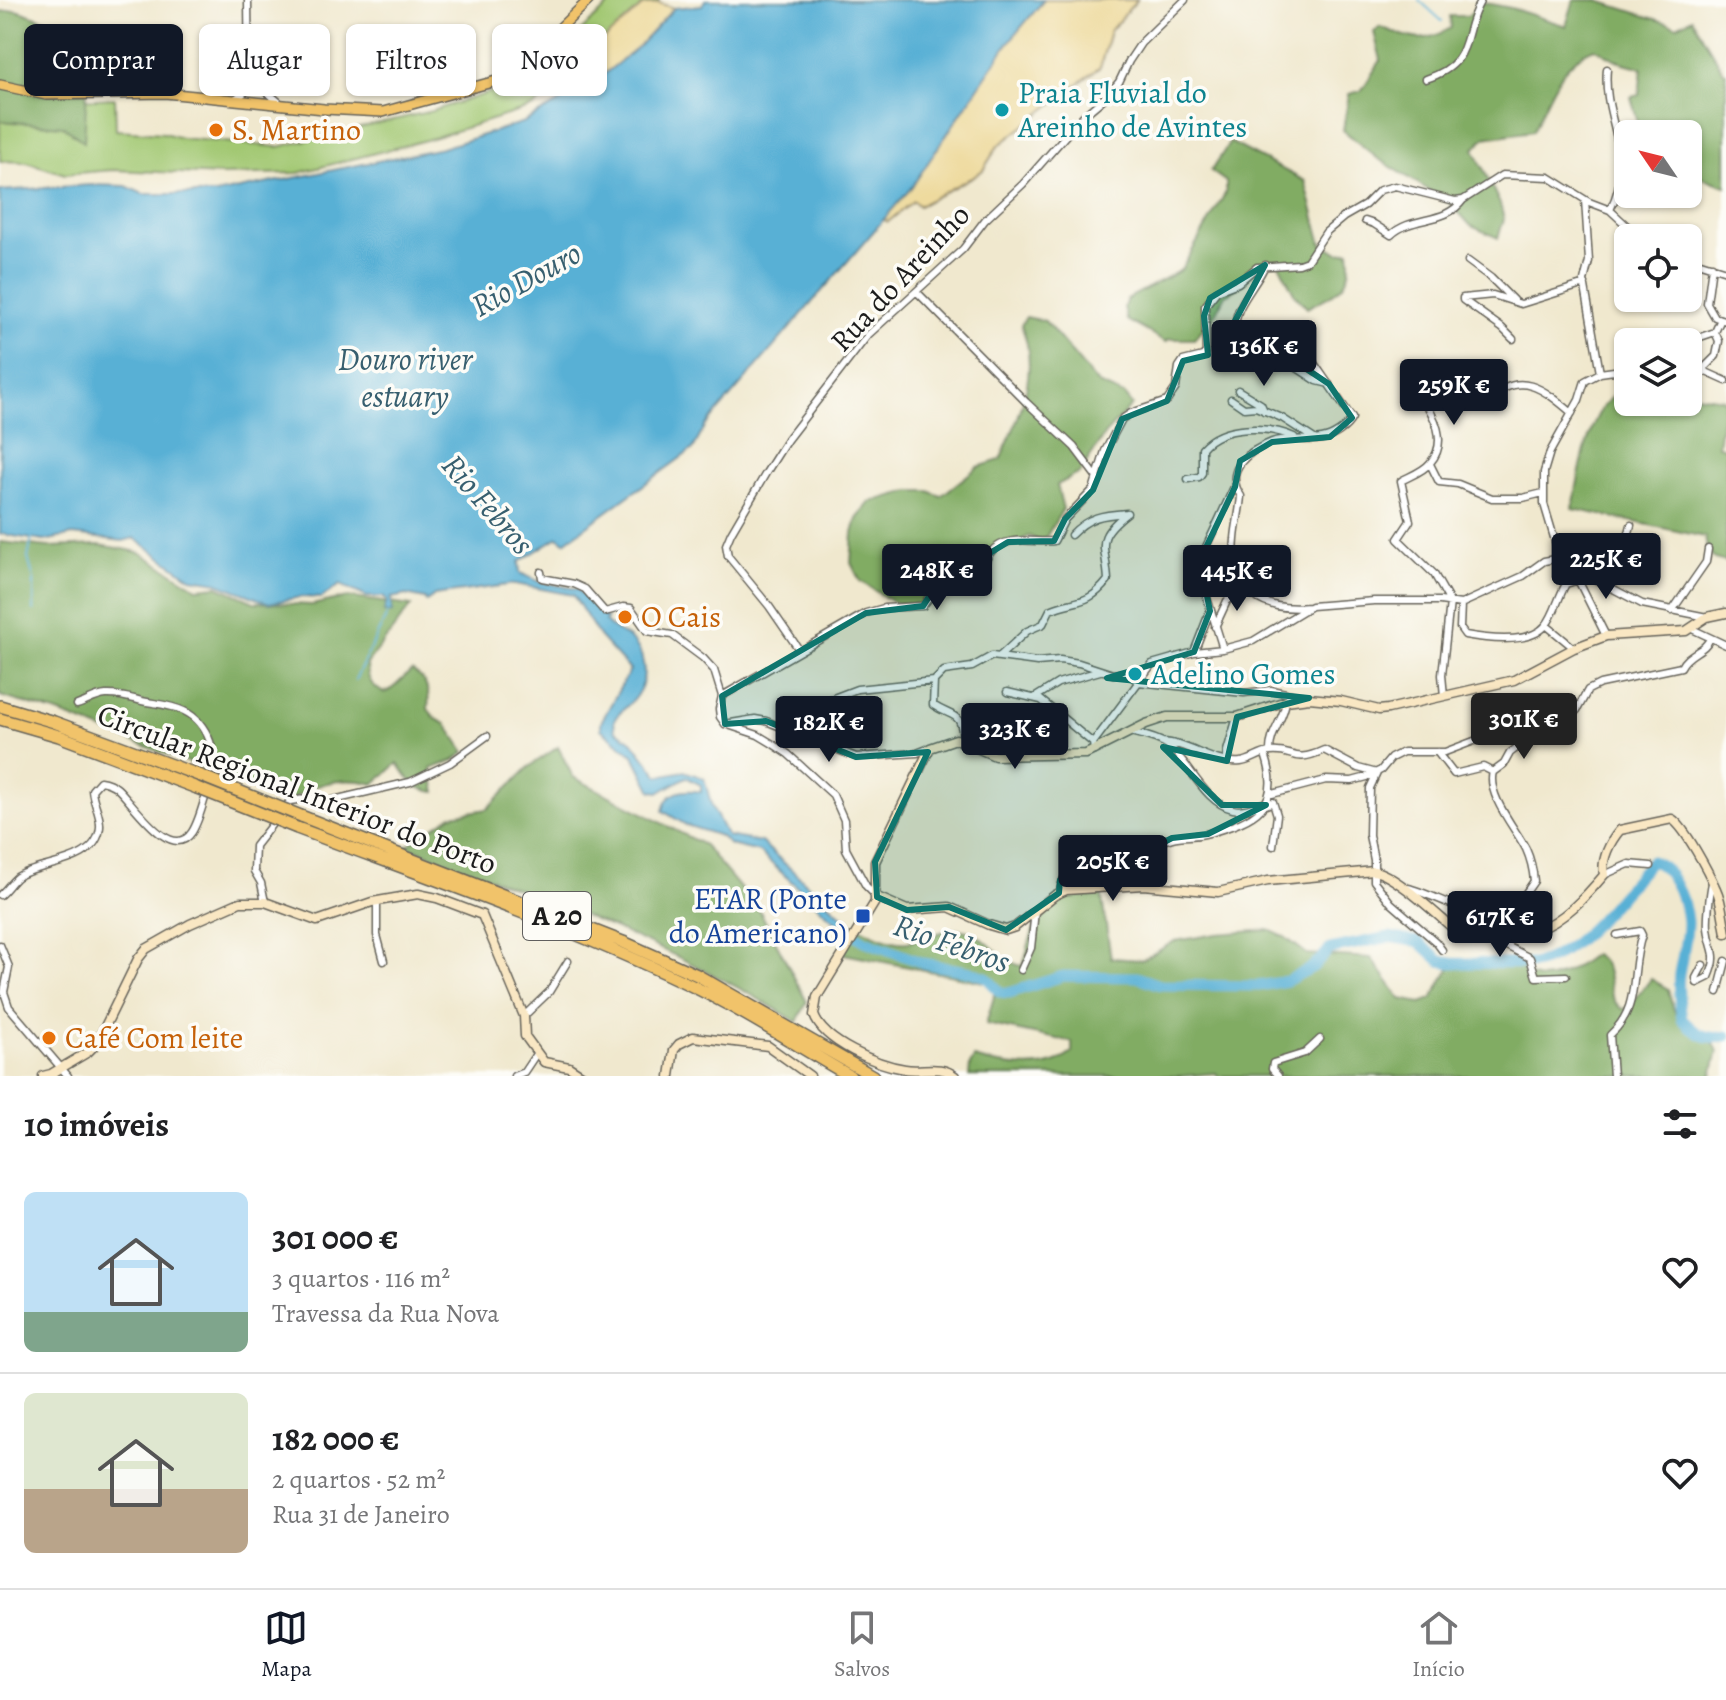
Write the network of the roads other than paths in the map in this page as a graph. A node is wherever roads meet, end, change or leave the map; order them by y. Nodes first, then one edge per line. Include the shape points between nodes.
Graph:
1 (248, 0) edge
2 (589, 0) edge
3 (1185, 0) edge
4 (1481, 0) edge
5 (249, 24) edge
6 (1607, 69) dead end
7 (1426, 79) dead end
8 (0, 85) edge
9 (240, 96) edge
10 (251, 96) edge
11 (256, 96) edge
12 (272, 96) edge
13 (233, 101) junction
14 (252, 102) junction
15 (283, 105) junction
16 (1463, 200) junction
17 (1585, 200) junction
18 (1610, 210) junction
19 (1365, 221) dead end
20 (1625, 224) edge
21 (1468, 261) dead end
22 (1702, 263) edge
23 (1265, 265) junction
24 (1712, 266) junction
25 (1726, 271) edge
26 (1585, 284) junction
27 (917, 292) junction
28 (1516, 303) junction
29 (1724, 320) edge
30 (1291, 330) dead end
31 (1715, 332) junction
32 (1702, 336) edge
33 (1513, 339) dead end
34 (1614, 371) edge
35 (1600, 373) junction
36 (1726, 381) edge
37 (1439, 382) dead end
38 (1329, 384) junction
39 (1238, 390) dead end
40 (1421, 396) dead end
41 (1231, 399) dead end
42 (1264, 411) junction
43 (1572, 413) junction
44 (1298, 439) junction
45 (1316, 439) junction
46 (1430, 464) junction
47 (1237, 475) dead end
48 (1098, 479) junction
49 (1188, 479) dead end
50 (1235, 487) junction
51 (1543, 493) junction
52 (1631, 525) dead end
53 (1071, 535) dead end
54 (1708, 549) dead end
55 (1560, 558) junction
56 (541, 572) dead end
57 (1583, 573) junction
58 (1578, 580) junction
59 (1246, 587) junction
60 (1611, 588) junction
61 (1450, 602) junction
62 (1461, 604) junction
63 (1311, 606) junction
64 (1210, 611) junction
65 (1672, 611) junction
66 (1726, 613) edge
67 (1707, 617) junction
68 (1546, 625) junction
69 (1215, 627) junction
70 (1692, 629) junction
71 (1606, 636) junction
72 (1710, 638) junction
73 (1726, 645) edge
74 (1574, 648) junction
75 (1223, 649) junction
76 (800, 651) junction
77 (1194, 652) junction
78 (1000, 656) junction
79 (1100, 671) junction
80 (934, 681) junction
81 (1138, 682) junction
82 (1007, 692) dead end
83 (722, 696) junction
84 (1444, 696) junction
85 (1034, 698) junction
86 (1309, 698) junction
87 (1286, 701) junction
88 (77, 705) dead end
89 (0, 706) edge
90 (794, 713) dead end
91 (1237, 717) junction
92 (0, 719) edge
93 (725, 724) junction
94 (1540, 730) junction
95 (1130, 732) junction
96 (487, 736) dead end
97 (963, 740) junction
98 (1162, 742) junction
99 (1093, 747) junction
100 (930, 748) junction
101 (1436, 752) junction
102 (1268, 753) junction
103 (1227, 761) junction
104 (1493, 772) junction
105 (1377, 773) junction
106 (1269, 800) junction
107 (299, 822) junction
108 (1273, 846) dead end
109 (1646, 868) dead end
110 (1374, 871) junction
111 (1604, 875) junction
112 (1712, 883) junction
113 (1401, 886) junction
114 (1059, 893) junction
115 (1, 896) edge
116 (877, 897) junction
117 (377, 901) junction
118 (265, 902) junction
119 (1035, 911) junction
120 (1726, 933) edge
121 (1485, 935) junction
122 (1617, 935) dead end
123 (0, 945) edge
124 (1442, 950) dead end
125 (384, 961) dead end
126 (568, 961) dead end
127 (1726, 961) edge
128 (1703, 965) dead end
129 (1021, 970) dead end
130 (1566, 976) dead end
131 (1718, 992) dead end
132 (524, 1016) junction
133 (1320, 1039) dead end
134 (802, 1042) junction
135 (536, 1054) junction
136 (62, 1068) junction
137 (580, 1075) edge
138 (43, 1076) edge
139 (68, 1076) edge
140 (514, 1076) edge
141 (670, 1076) edge
142 (810, 1076) edge
143 (850, 1076) edge
144 (873, 1076) edge
145 (955, 1076) edge
146 (1278, 1076) edge
147 (1613, 1076) edge

1 - 5 street
2 - 15 main road via 496,81 383,112
3 - 27 street, Rua do Areinho via 1141,43 1108,95
4 - 7 street via 1458,62
6 - 18 street via 1622,161 1622,180
8 - 13 main road via 46,95 165,93
9 - 13 street
10 - 14 street
11 - 14 street
12 - 15 street
13 - 14 main road
14 - 15 main road
16 - 17 street via 1502,175 1549,177
16 - 19 street via 1436,220 1428,218 1391,235
16 - 23 street via 1389,187 1335,224 1307,261
17 - 18 street
17 - 26 street
18 - 20 street
21 - 28 street
22 - 24 street
23 - 38 street via 1239,307 1236,323 1251,338
23 - 48 street via 1210,298 1204,316 1206,352 1179,367 1176,388 1167,401 1122,419
24 - 25 street
24 - 29 street via 1707,303 1715,317
26 - 28 street
26 - 35 street
27 - 48 street via 1074,447
27 - 76 street, Rua do Areinho via 868,335 794,430 726,545 728,556
28 - 33 street via 1493,295 1463,298
29 - 31 street
30 - 38 street
31 - 32 street
31 - 36 street via 1716,356 1706,372
34 - 35 street
35 - 43 street via 1585,381
37 - 43 street via 1449,372 1488,402 1509,386 1531,385
38 - 45 street via 1352,418 1330,437
39 - 42 street
40 - 46 street via 1439,432
41 - 42 street via 1244,408
42 - 45 street
43 - 51 street via 1546,462
44 - 45 street
44 - 49 street via 1273,430 1219,436 1202,448 1202,473
44 - 50 street via 1272,442 1240,461
46 - 51 street via 1439,482 1458,484 1484,497
46 - 61 street via 1401,481 1410,521 1398,539 1434,574
47 - 50 street
48 - 76 street via 1054,541 1008,542 990,553 979,576 934,589 923,606 866,613
50 - 59 street via 1241,496 1235,561
50 - 64 street via 1200,560
51 - 55 street
52 - 60 street
53 - 78 street via 1084,521 1127,513 1106,537 1104,585 1085,601 1050,610 1043,624
54 - 65 street via 1706,562
55 - 57 street
55 - 62 street via 1544,561
56 - 83 street via 542,578 585,589 605,612 631,608 647,631 681,640 714,670
57 - 58 street
57 - 60 street
58 - 68 street via 1566,584
58 - 71 street
59 - 63 street via 1274,607
59 - 69 street via 1227,601
60 - 65 street via 1642,604
61 - 62 street
61 - 63 street
61 - 84 street
62 - 68 street via 1460,628 1465,635 1504,640
63 - 75 street via 1253,641
64 - 69 street
64 - 77 street
65 - 67 street
66 - 67 street
67 - 70 street
68 - 74 street
69 - 75 street
70 - 71 street
70 - 72 street
71 - 74 street
72 - 73 street
72 - 94 street via 1681,667 1588,690 1569,719
74 - 84 street via 1514,680
75 - 77 street
76 - 83 street
77 - 81 street via 1152,664
78 - 79 street via 1060,660
78 - 80 street via 950,669
79 - 81 street via 1127,672
79 - 85 street via 1058,683
80 - 90 street via 857,689
80 - 97 street via 933,705 958,716
81 - 86 street via 1244,693 1271,690
81 - 99 street
82 - 85 street
83 - 93 street via 719,709
84 - 86 street via 1379,710
85 - 99 street
86 - 87 street
87 - 91 street
87 - 102 street
88 - 115 street via 95,697 125,696 176,708 196,719 208,738 214,765 196,824 184,839 169,840 117,789 100,781 92,790 100,819 94,842 79,855 16,878
89 - 107 highway, Circular Regional Interior do Porto / A 20, bridge via 201,776
91 - 95 street via 1167,717
91 - 103 street
92 - 107 highway, Circular Regional Interior do Porto / A 20, bridge
93 - 100 street via 766,721 856,757
93 - 116 street via 758,735 788,754 833,795 842,810 846,849
94 - 101 street
94 - 104 street
95 - 98 street
95 - 99 street
96 - 118 street via 450,763 410,782 325,802 290,801 255,846 254,871
97 - 99 street via 995,756 1086,754
97 - 100 street
98 - 103 street
98 - 106 street via 1222,805 1243,810
100 - 116 street via 875,862
101 - 104 street via 1454,774 1483,767
101 - 105 street via 1398,754
102 - 103 street via 1240,763
102 - 105 street via 1298,759 1324,750
102 - 106 street
104 - 113 street via 1492,786 1532,864 1534,881 1525,894 1509,911 1484,914
105 - 106 street via 1326,780
105 - 110 street via 1370,788
106 - 108 street via 1277,815
106 - 114 street via 1252,817 1208,834 1172,838 1118,866 1063,880
107 - 134 highway, Circular Regional Interior do Porto / A 20 via 623,942 697,975
109 - 111 street via 1629,864
110 - 113 street
110 - 114 street via 1268,881 1218,892 1143,885
110 - 124 street via 1374,881 1391,903
111 - 112 street via 1603,864 1620,830 1672,819 1688,836
111 - 121 street via 1539,930
112 - 120 street
112 - 128 street via 1708,927 1715,962 1709,977 1697,983
113 - 121 street via 1462,936
114 - 119 street
116 - 119 street via 907,910 949,907 1006,930
116 - 145 street via 817,997 813,1009 818,1025 869,1059 905,1069 944,1069
117 - 118 street via 317,921
117 - 125 street
117 - 132 street via 426,895 482,915
118 - 136 street via 234,904 146,949 97,1043
119 - 129 street via 1031,948
121 - 130 street via 1533,964 1536,977
122 - 147 street via 1642,935 1629,1013 1610,1035
123 - 136 street via 9,967 4,992 9,1007
126 - 132 street via 549,992
127 - 131 street
132 - 135 street via 525,1036
133 - 146 street via 1305,1053 1273,1063
134 - 143 highway, Circular Regional Interior do Porto / A 20
134 - 144 highway, Circular Regional Interior do Porto / A 20
135 - 137 street
135 - 140 street via 524,1072
136 - 138 street
136 - 139 street
141 - 142 street via 674,1050 693,1037 768,1046

